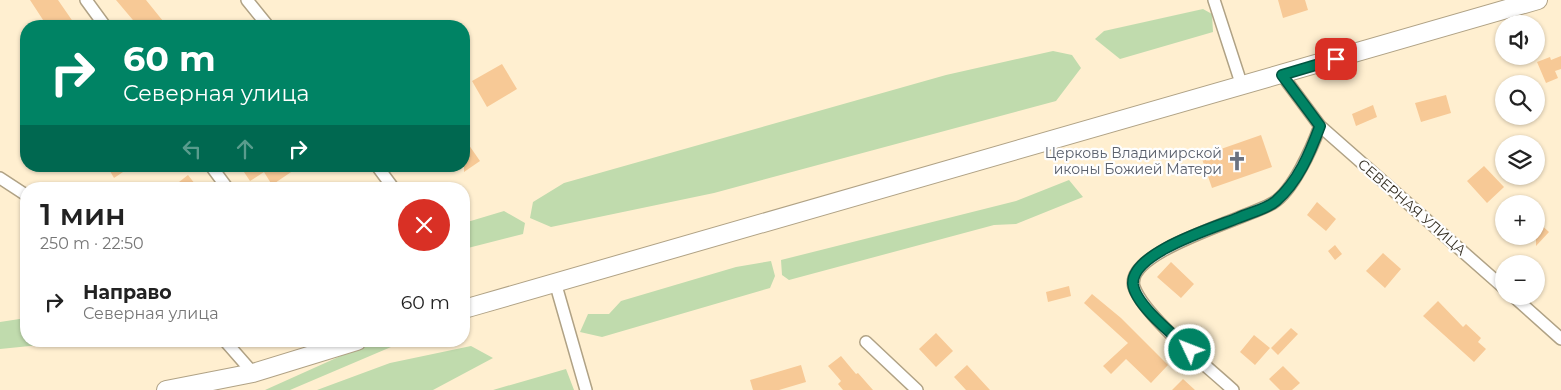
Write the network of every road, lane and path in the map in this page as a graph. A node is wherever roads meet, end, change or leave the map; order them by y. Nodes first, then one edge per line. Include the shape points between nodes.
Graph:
1 (86, 0) edge
2 (247, 0) edge
3 (1214, 0) edge
4 (1538, 0) edge
5 (101, 20) edge
6 (263, 20) edge
7 (1282, 75) junction
8 (1242, 86) junction
9 (1320, 126) junction
10 (0, 178) edge
11 (20, 191) edge
12 (1495, 280) edge
13 (556, 282) junction
14 (1523, 305) edge
15 (470, 307) edge
16 (1561, 339) edge
17 (866, 342) dead end
18 (230, 347) edge
19 (337, 347) edge
20 (252, 373) junction
21 (166, 390) edge
22 (586, 390) edge
23 (917, 390) edge
24 (1233, 390) edge

1 - 5 street
2 - 6 street
3 - 8 street
4 - 7 main road
7 - 8 main road
7 - 9 street, СЕВЕРНАЯ УЛИЦА
8 - 13 main road
9 - 12 street, СЕВЕРНАЯ УЛИЦА
9 - 24 street via 1309,154 1275,202 1156,252 1136,270 1133,285 1147,310
10 - 11 street
13 - 15 main road
13 - 22 street
14 - 16 street
17 - 23 street
18 - 20 street
19 - 20 main road
20 - 21 main road

